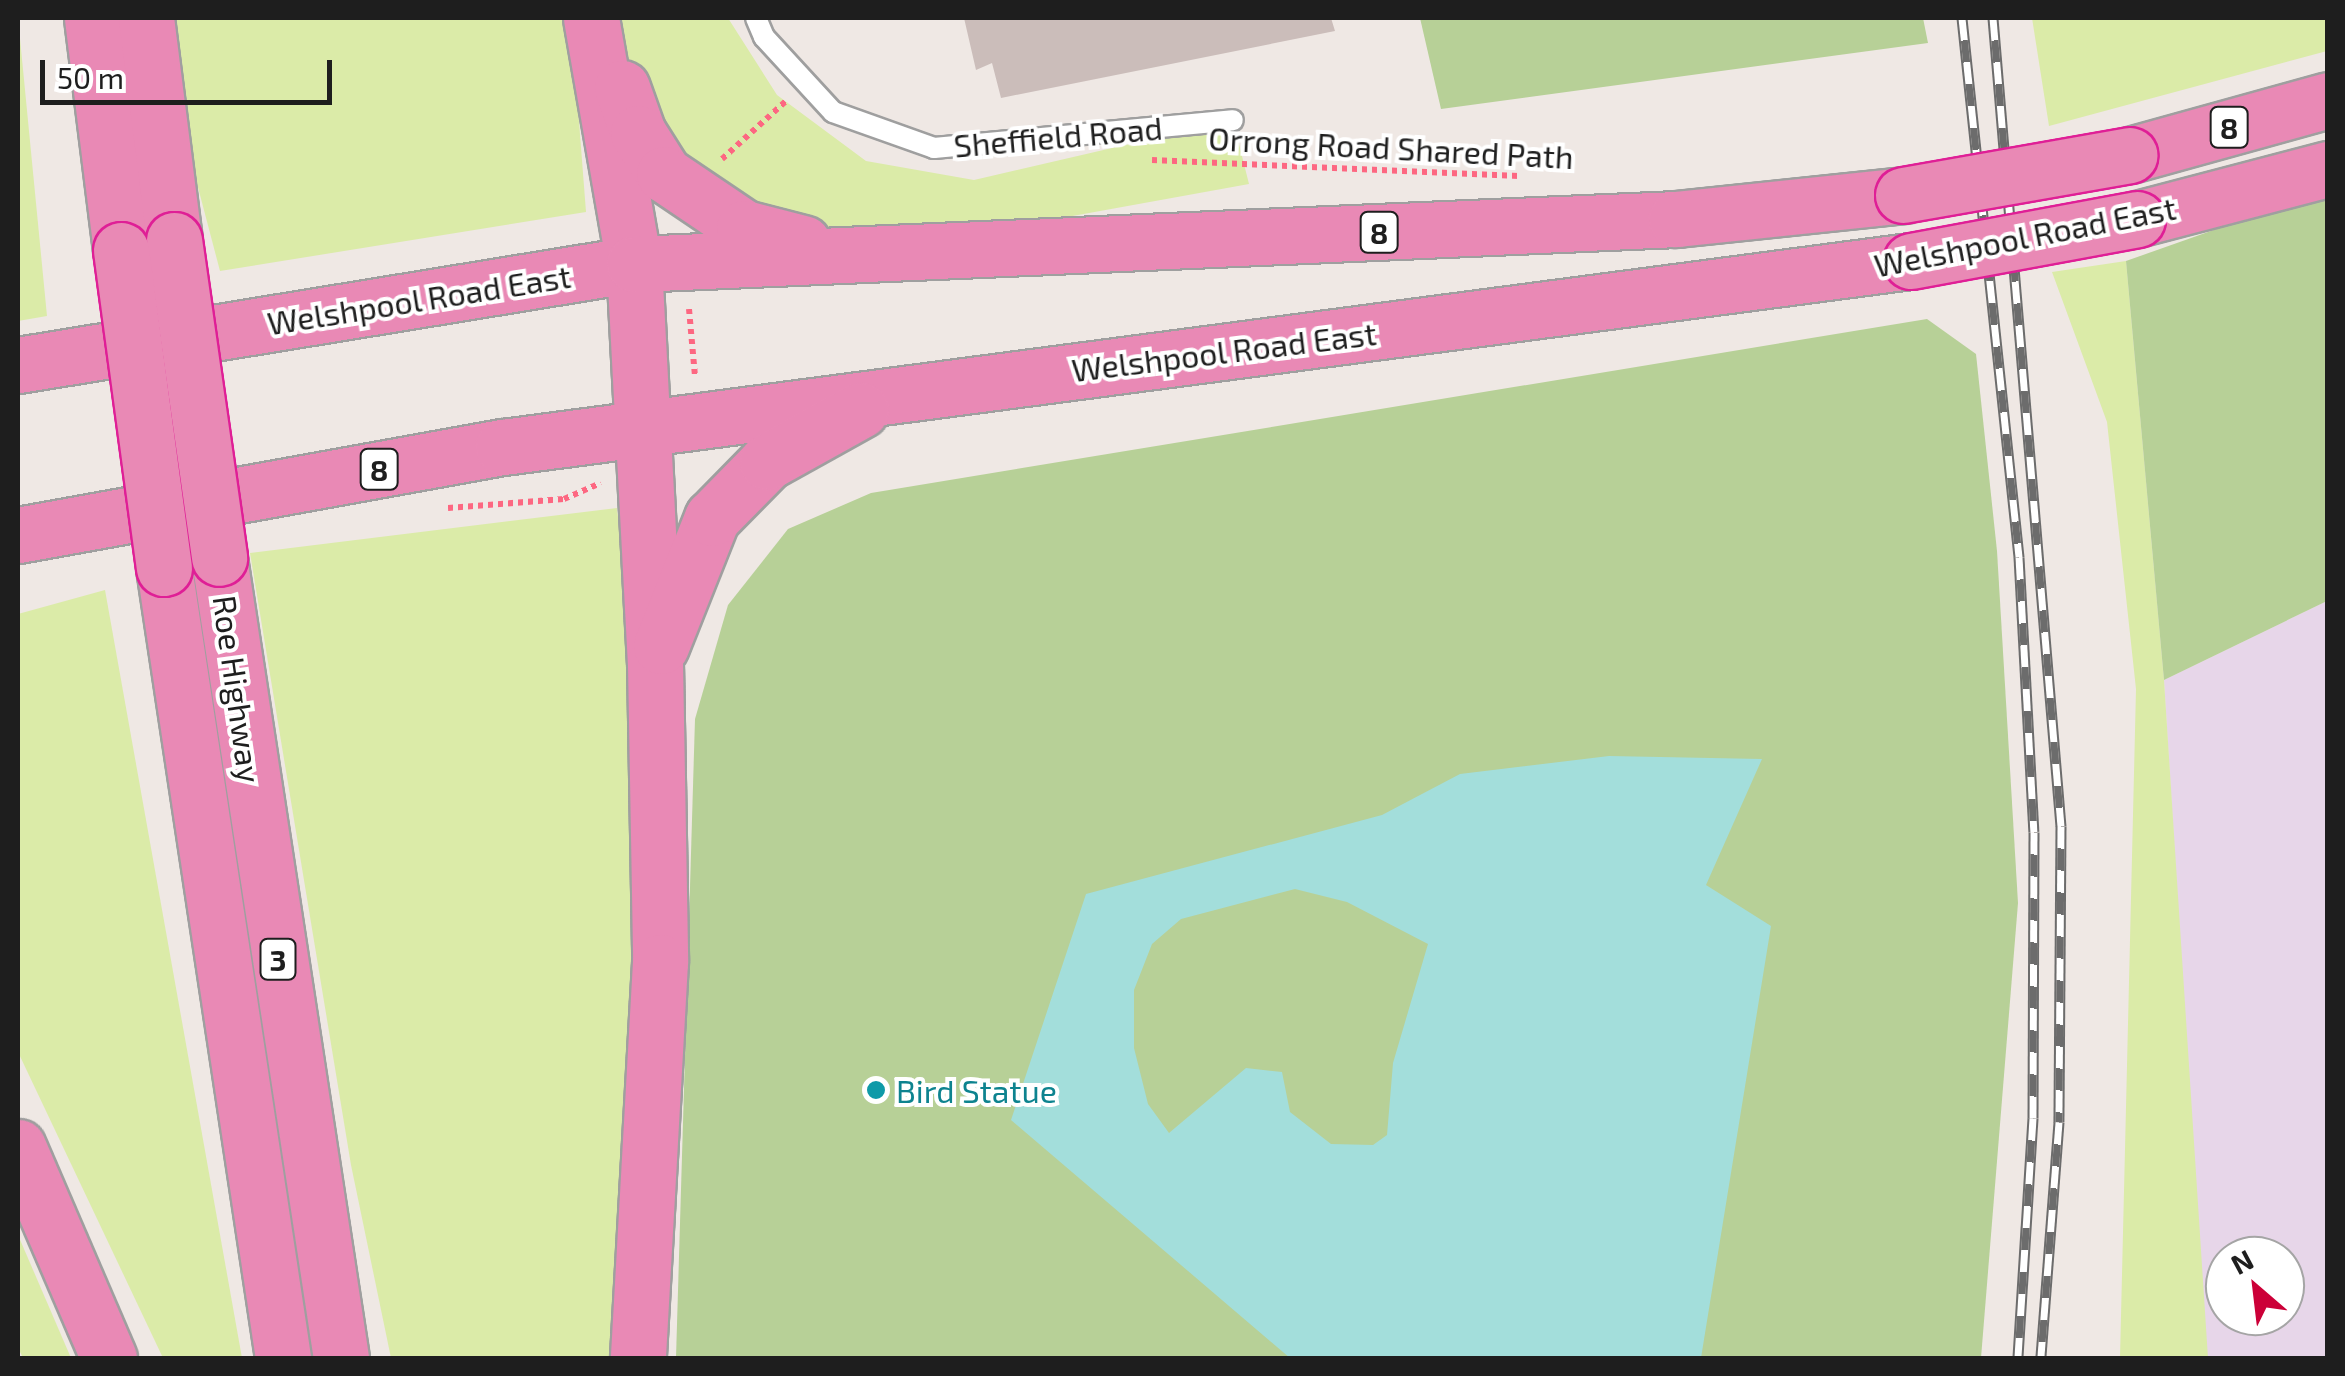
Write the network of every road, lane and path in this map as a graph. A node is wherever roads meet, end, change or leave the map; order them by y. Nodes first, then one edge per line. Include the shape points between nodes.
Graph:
1 (92, 18) edge
2 (146, 18) edge
3 (591, 18) edge
4 (603, 18) edge
5 (756, 18) edge
6 (2328, 100) edge
7 (792, 101) dead end
8 (1233, 120) dead end
9 (1138, 158) dead end
10 (2328, 169) edge
11 (1540, 176) dead end
12 (696, 199) junction
13 (853, 256) junction
14 (659, 264) junction
15 (18, 366) edge
16 (895, 392) junction
17 (700, 421) junction
18 (643, 428) junction
19 (18, 535) edge
20 (655, 663) junction
21 (18, 1147) edge
22 (109, 1358) edge
23 (283, 1358) edge
24 (341, 1358) edge
25 (638, 1358) edge

1 - 23 highway, Roe Highway / 3, bridge via 164,568
2 - 24 highway, Roe Highway / 3, bridge via 219,558
3 - 14 highway
4 - 12 highway via 638,133 664,174
5 - 8 lane, Sheffield Road via 764,37 834,112 934,148
6 - 13 highway, Welshpool Road East / 8, bridge via 2130,154 1903,195 1676,219
7 - 12 path via 721,160
9 - 11 path, Orrong Road Shared Path
10 - 16 highway, Welshpool Road East / 8, bridge via 2137,219 1911,260
12 - 13 highway via 744,228
13 - 14 highway, Welshpool Road East / 8
14 - 15 highway, Welshpool Road East / 8
14 - 17 path
14 - 18 highway
16 - 17 highway, Welshpool Road East / 8
16 - 20 highway via 767,462 712,518
17 - 18 highway, Welshpool Road East / 8
18 - 19 highway, Welshpool Road East / 8
18 - 20 highway
20 - 25 highway via 660,962
21 - 22 highway

